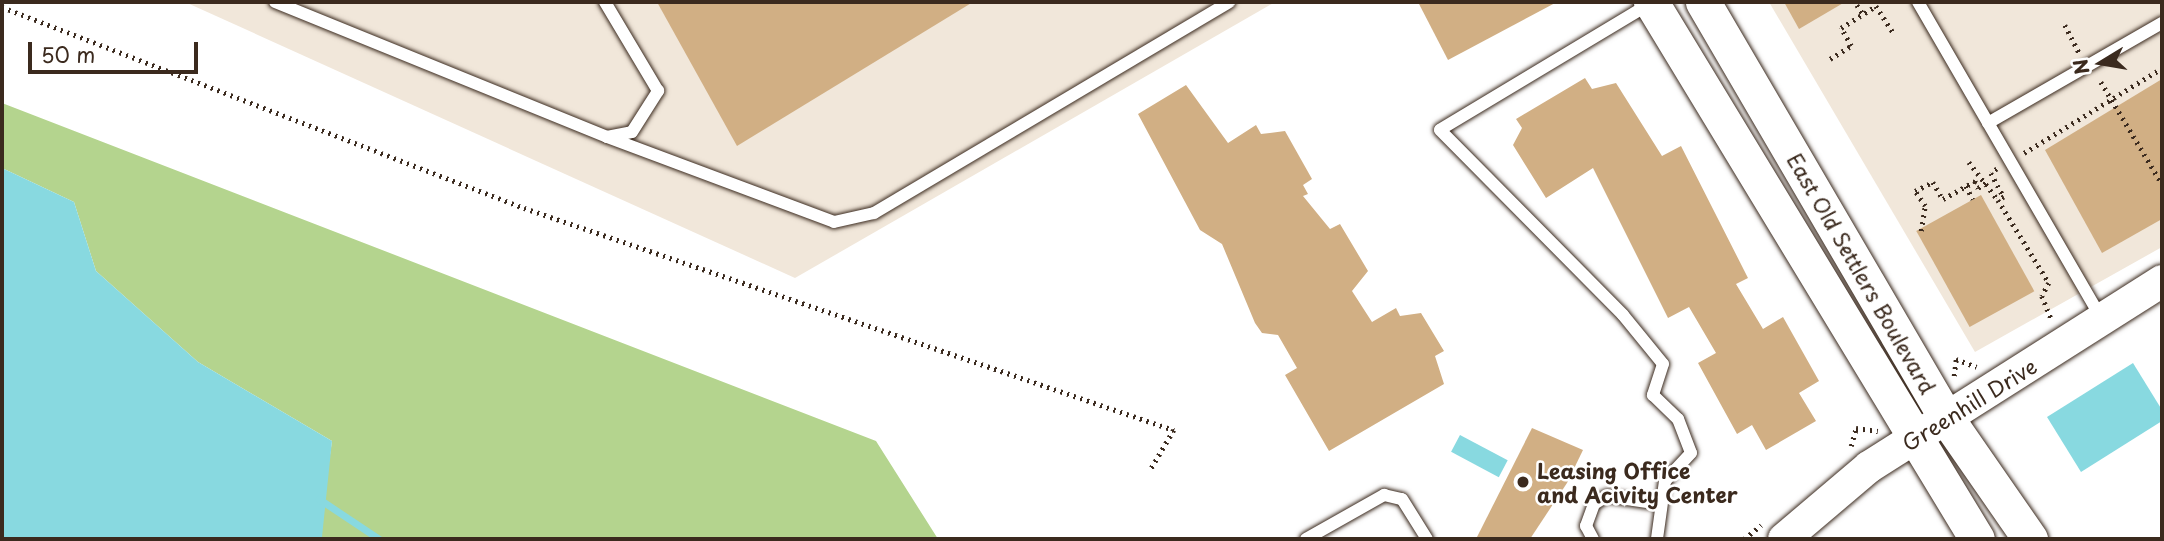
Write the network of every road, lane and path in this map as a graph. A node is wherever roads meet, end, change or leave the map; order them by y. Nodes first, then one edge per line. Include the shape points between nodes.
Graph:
1 (275, 2) edge
2 (605, 2) edge
3 (1229, 2) edge
4 (1652, 2) edge
5 (1703, 2) edge
6 (1918, 2) edge
7 (1875, 4) edge
8 (1857, 5) dead end
9 (2, 7) edge
10 (1863, 14) junction
11 (2162, 23) edge
12 (2065, 25) dead end
13 (1893, 33) dead end
14 (2081, 58) dead end
15 (1830, 59) dead end
16 (2162, 68) edge
17 (2101, 82) dead end
18 (2112, 98) junction
19 (1988, 123) junction
20 (607, 137) junction
21 (2024, 153) dead end
22 (1969, 162) dead end
23 (1997, 169) dead end
24 (1987, 182) junction
25 (2162, 184) edge
26 (1966, 186) junction
27 (1973, 200) dead end
28 (1998, 200) junction
29 (1921, 231) dead end
30 (2162, 281) edge
31 (2101, 318) junction
32 (2054, 324) dead end
33 (1947, 419) junction
34 (1913, 440) junction
35 (1151, 469) dead end
36 (1660, 504) junction
37 (1306, 539) edge
38 (1427, 539) edge
39 (1593, 539) edge
40 (1657, 539) edge
41 (1784, 539) edge
42 (1977, 539) edge
43 (2030, 539) edge

1 - 20 lane
2 - 20 lane via 658,91 632,132
3 - 20 lane via 874,213 834,222
4 - 34 main road, East Old Settlers Boulevard
4 - 36 lane via 1440,130 1623,315 1662,364 1653,395 1678,419 1691,453 1665,481
5 - 33 main road, East Old Settlers Boulevard
6 - 19 lane
7 - 10 path
7 - 13 path
8 - 10 path
9 - 35 path via 524,208 1174,430
10 - 15 path via 1841,28 1851,46
11 - 19 lane
12 - 14 path
16 - 18 path
17 - 18 path
18 - 21 path
18 - 25 path
19 - 31 lane
22 - 24 path
23 - 28 path via 1991,173 2004,197
24 - 26 path
24 - 28 path
26 - 27 path
26 - 29 path via 1943,199 1933,182 1915,191 1925,206
28 - 32 path via 2049,283 2042,296
30 - 31 street, Greenhill Drive
31 - 33 street, Greenhill Drive
33 - 34 street, Greenhill Drive
33 - 43 main road, East Old Settlers Boulevard
34 - 41 street, Greenhill Drive via 1836,490
34 - 42 main road, East Old Settlers Boulevard
36 - 39 lane via 1607,496 1594,504 1586,526
36 - 40 lane
37 - 38 lane via 1384,495 1402,499

